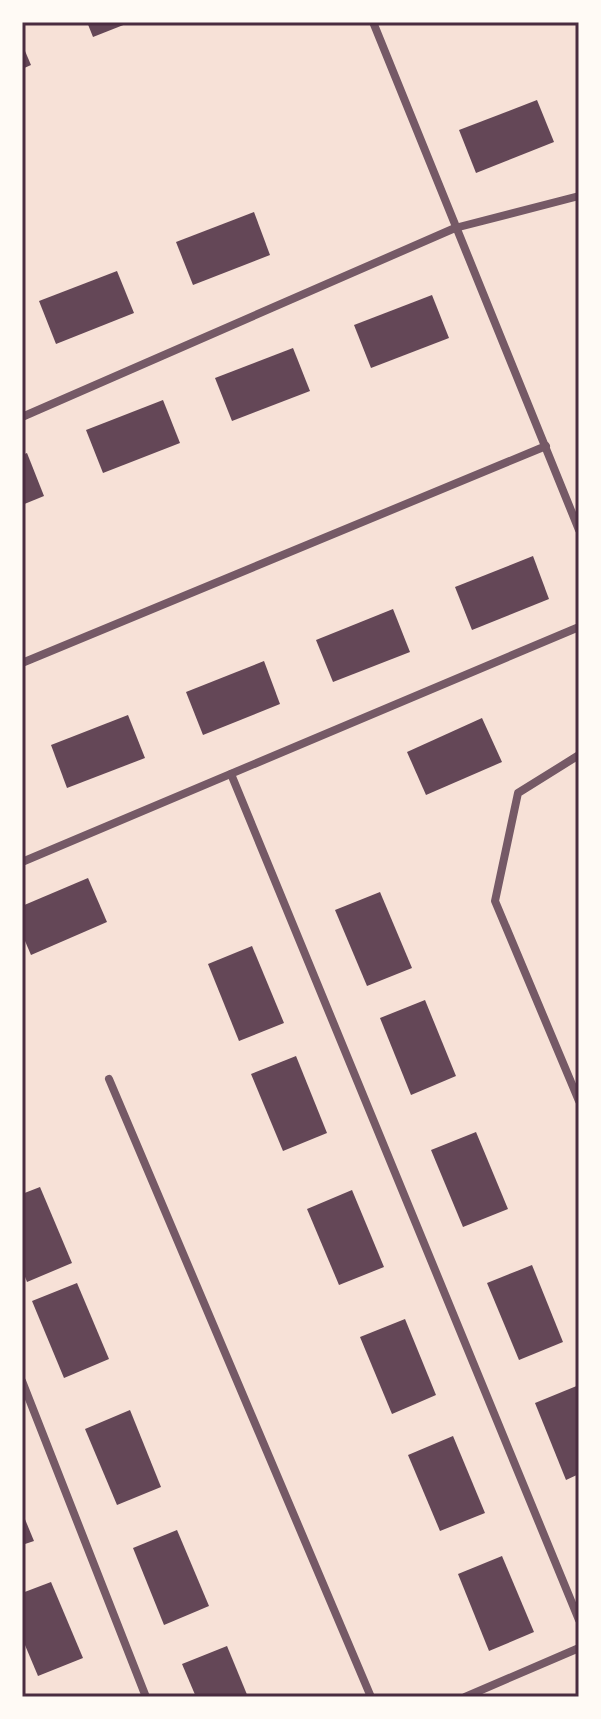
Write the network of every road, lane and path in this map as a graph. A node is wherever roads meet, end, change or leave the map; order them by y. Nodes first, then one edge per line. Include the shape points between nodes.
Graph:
1 (373, 22) edge
2 (579, 196) edge
3 (455, 228) junction
4 (22, 417) edge
5 (546, 446) junction
6 (579, 530) edge
7 (579, 627) edge
8 (22, 663) edge
9 (579, 755) edge
10 (231, 774) junction
11 (22, 862) edge
12 (109, 1079) dead end
13 (579, 1101) edge
14 (22, 1381) edge
15 (579, 1620) edge
16 (579, 1648) edge
17 (146, 1697) edge
18 (371, 1697) edge
19 (465, 1697) edge

1 - 3 street
2 - 3 street
3 - 4 street
3 - 5 street
5 - 6 street
5 - 8 street
7 - 10 street
9 - 13 street via 518,793 495,901
10 - 11 street
10 - 15 street
12 - 18 street
14 - 17 street
16 - 19 street

